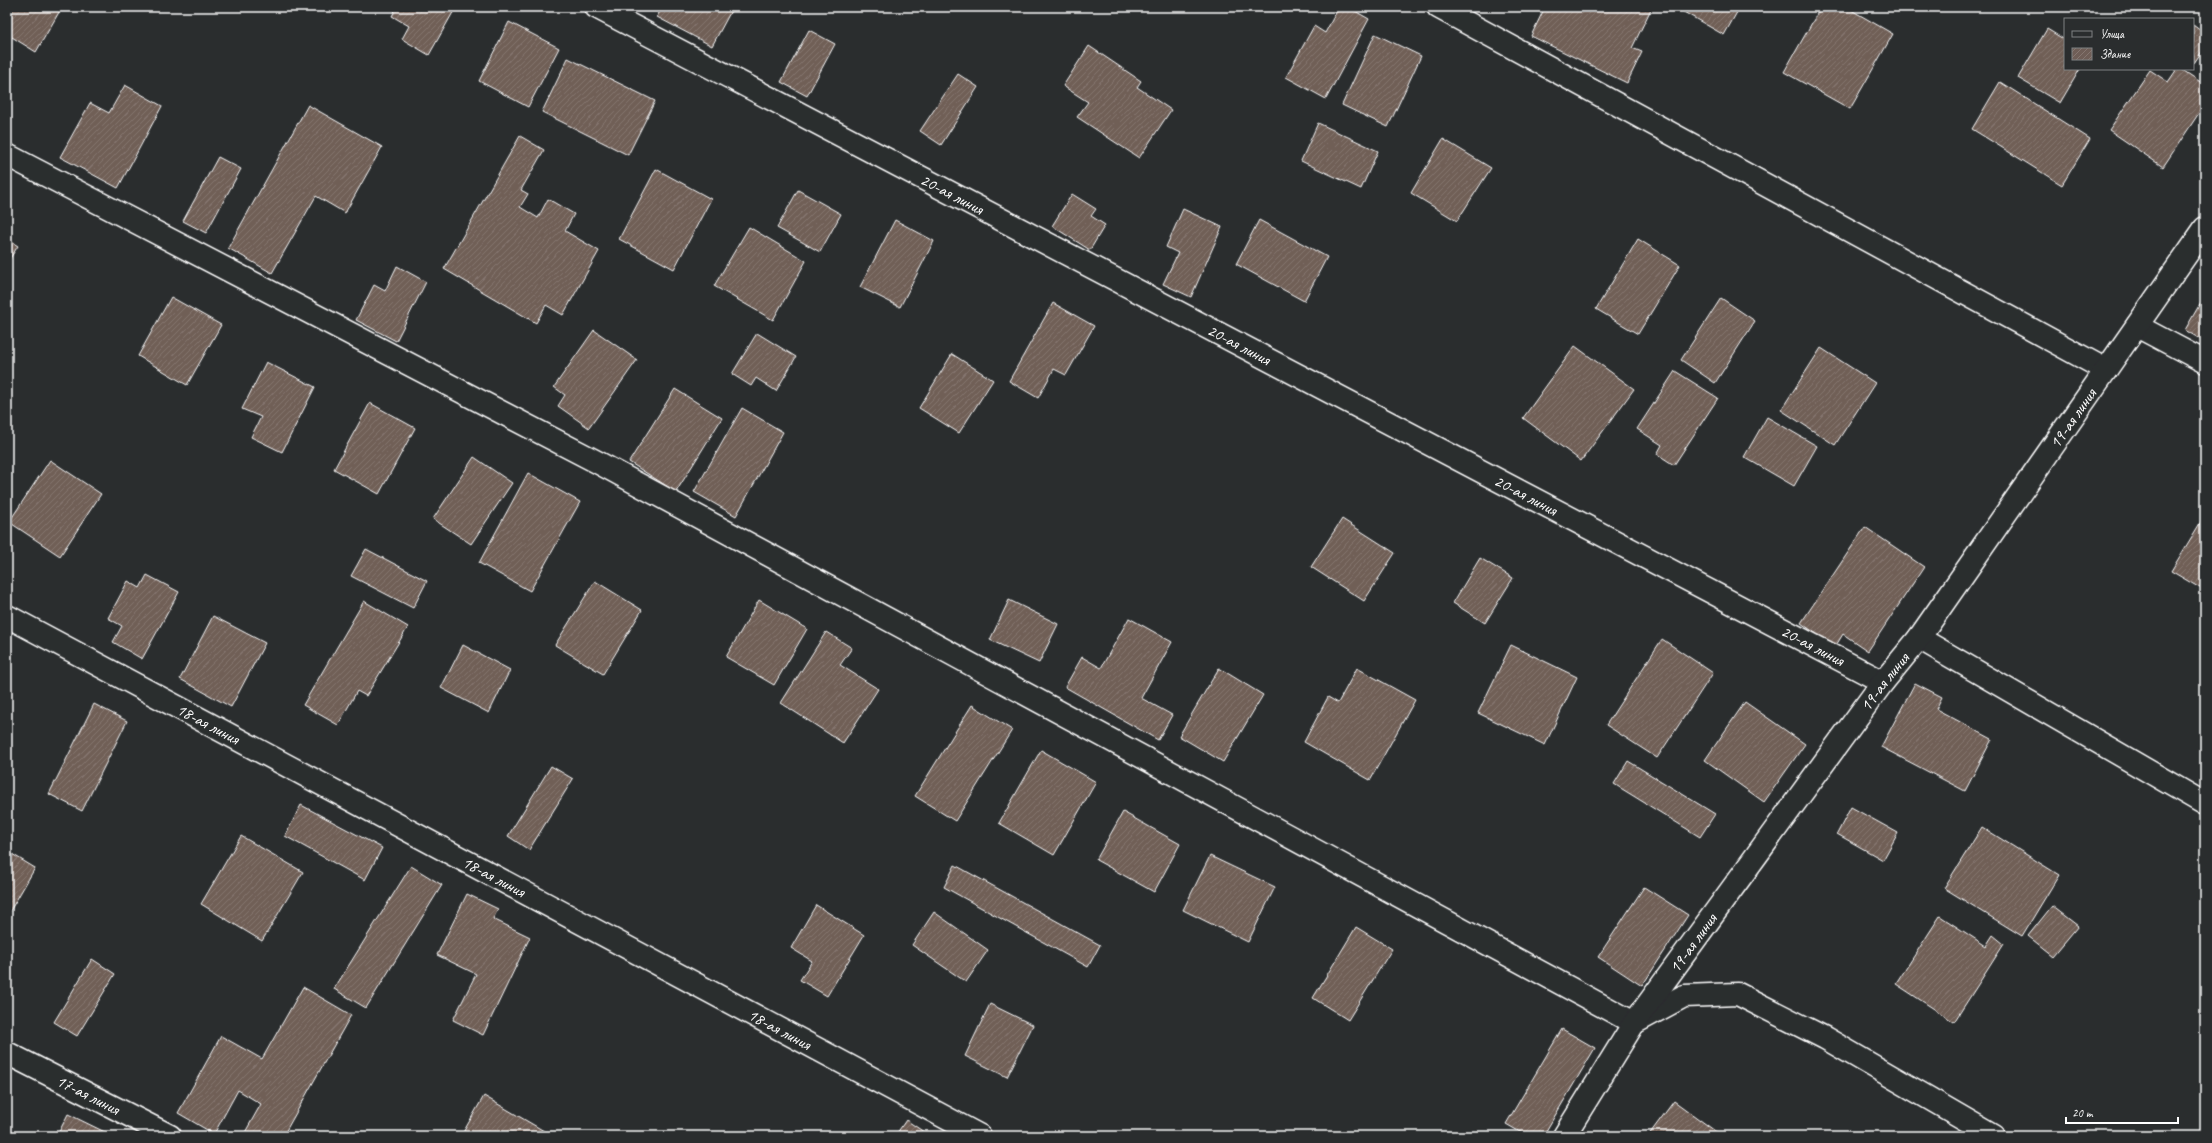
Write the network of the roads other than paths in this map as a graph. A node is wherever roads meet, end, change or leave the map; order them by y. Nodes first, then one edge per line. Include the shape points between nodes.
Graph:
1 (596, 7) edge
2 (1438, 7) edge
3 (7, 155) edge
4 (2205, 228) edge
5 (2137, 326) junction
6 (2205, 362) edge
7 (2106, 370) junction
8 (7, 616) edge
9 (1919, 638) junction
10 (1883, 682) junction
11 (2205, 804) edge
12 (1634, 1023) junction
13 (7, 1053) edge
14 (170, 1136) edge
15 (980, 1136) edge
16 (1564, 1136) edge
17 (1994, 1136) edge

1 - 10 street, 20-ая линия
2 - 7 street
3 - 12 street via 599,463
4 - 5 street, 19-ая линия
5 - 6 street
5 - 7 street, 19-ая линия
7 - 9 street, 19-ая линия
8 - 15 street, 18-ая линия
9 - 10 street, 19-ая линия
9 - 11 street
10 - 12 street, 19-ая линия
12 - 16 street, 19-ая линия
12 - 17 street via 1684,996 1738,994 1825,1038
13 - 14 street, 17-ая линия

